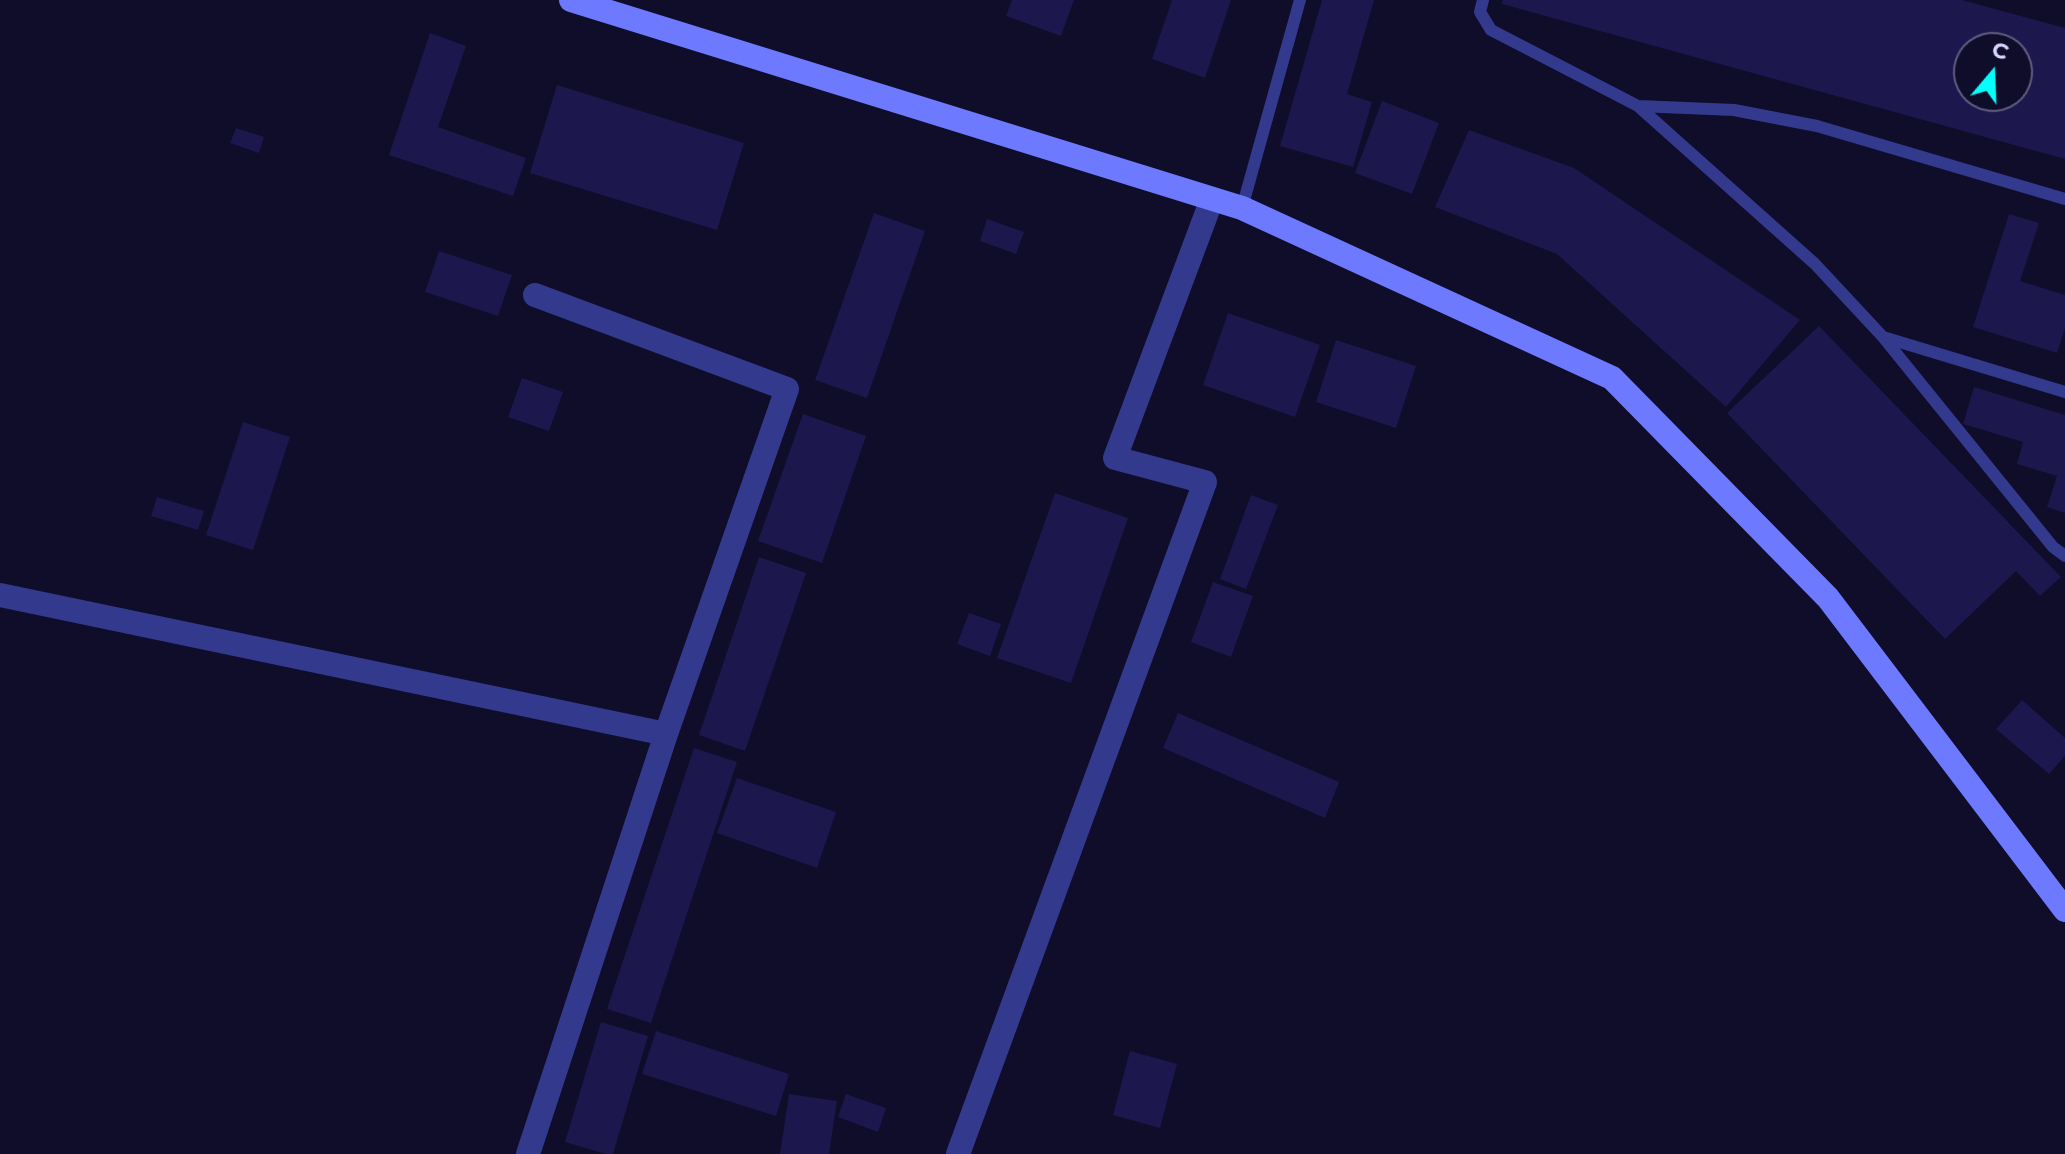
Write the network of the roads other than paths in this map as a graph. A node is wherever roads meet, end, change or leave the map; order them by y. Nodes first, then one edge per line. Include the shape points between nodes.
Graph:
1 (571, 0) edge
2 (1300, 0) edge
3 (1483, 0) edge
4 (1638, 106) junction
5 (1212, 199) junction
6 (2065, 199) edge
7 (1242, 208) junction
8 (535, 295) dead end
9 (1883, 337) junction
10 (2065, 392) edge
11 (2065, 556) edge
12 (0, 595) edge
13 (666, 734) junction
14 (2065, 910) edge
15 (528, 1154) edge
16 (958, 1154) edge

1 - 5 main road
2 - 7 lane
3 - 4 lane via 1480,12 1491,30
4 - 6 lane via 1734,110 1817,126
4 - 9 lane via 1815,264
5 - 7 main road
5 - 16 street via 1115,458 1205,482
7 - 14 main road via 1612,378 1828,598
8 - 13 street via 787,389
9 - 10 lane
9 - 11 lane
12 - 13 street
13 - 15 street

